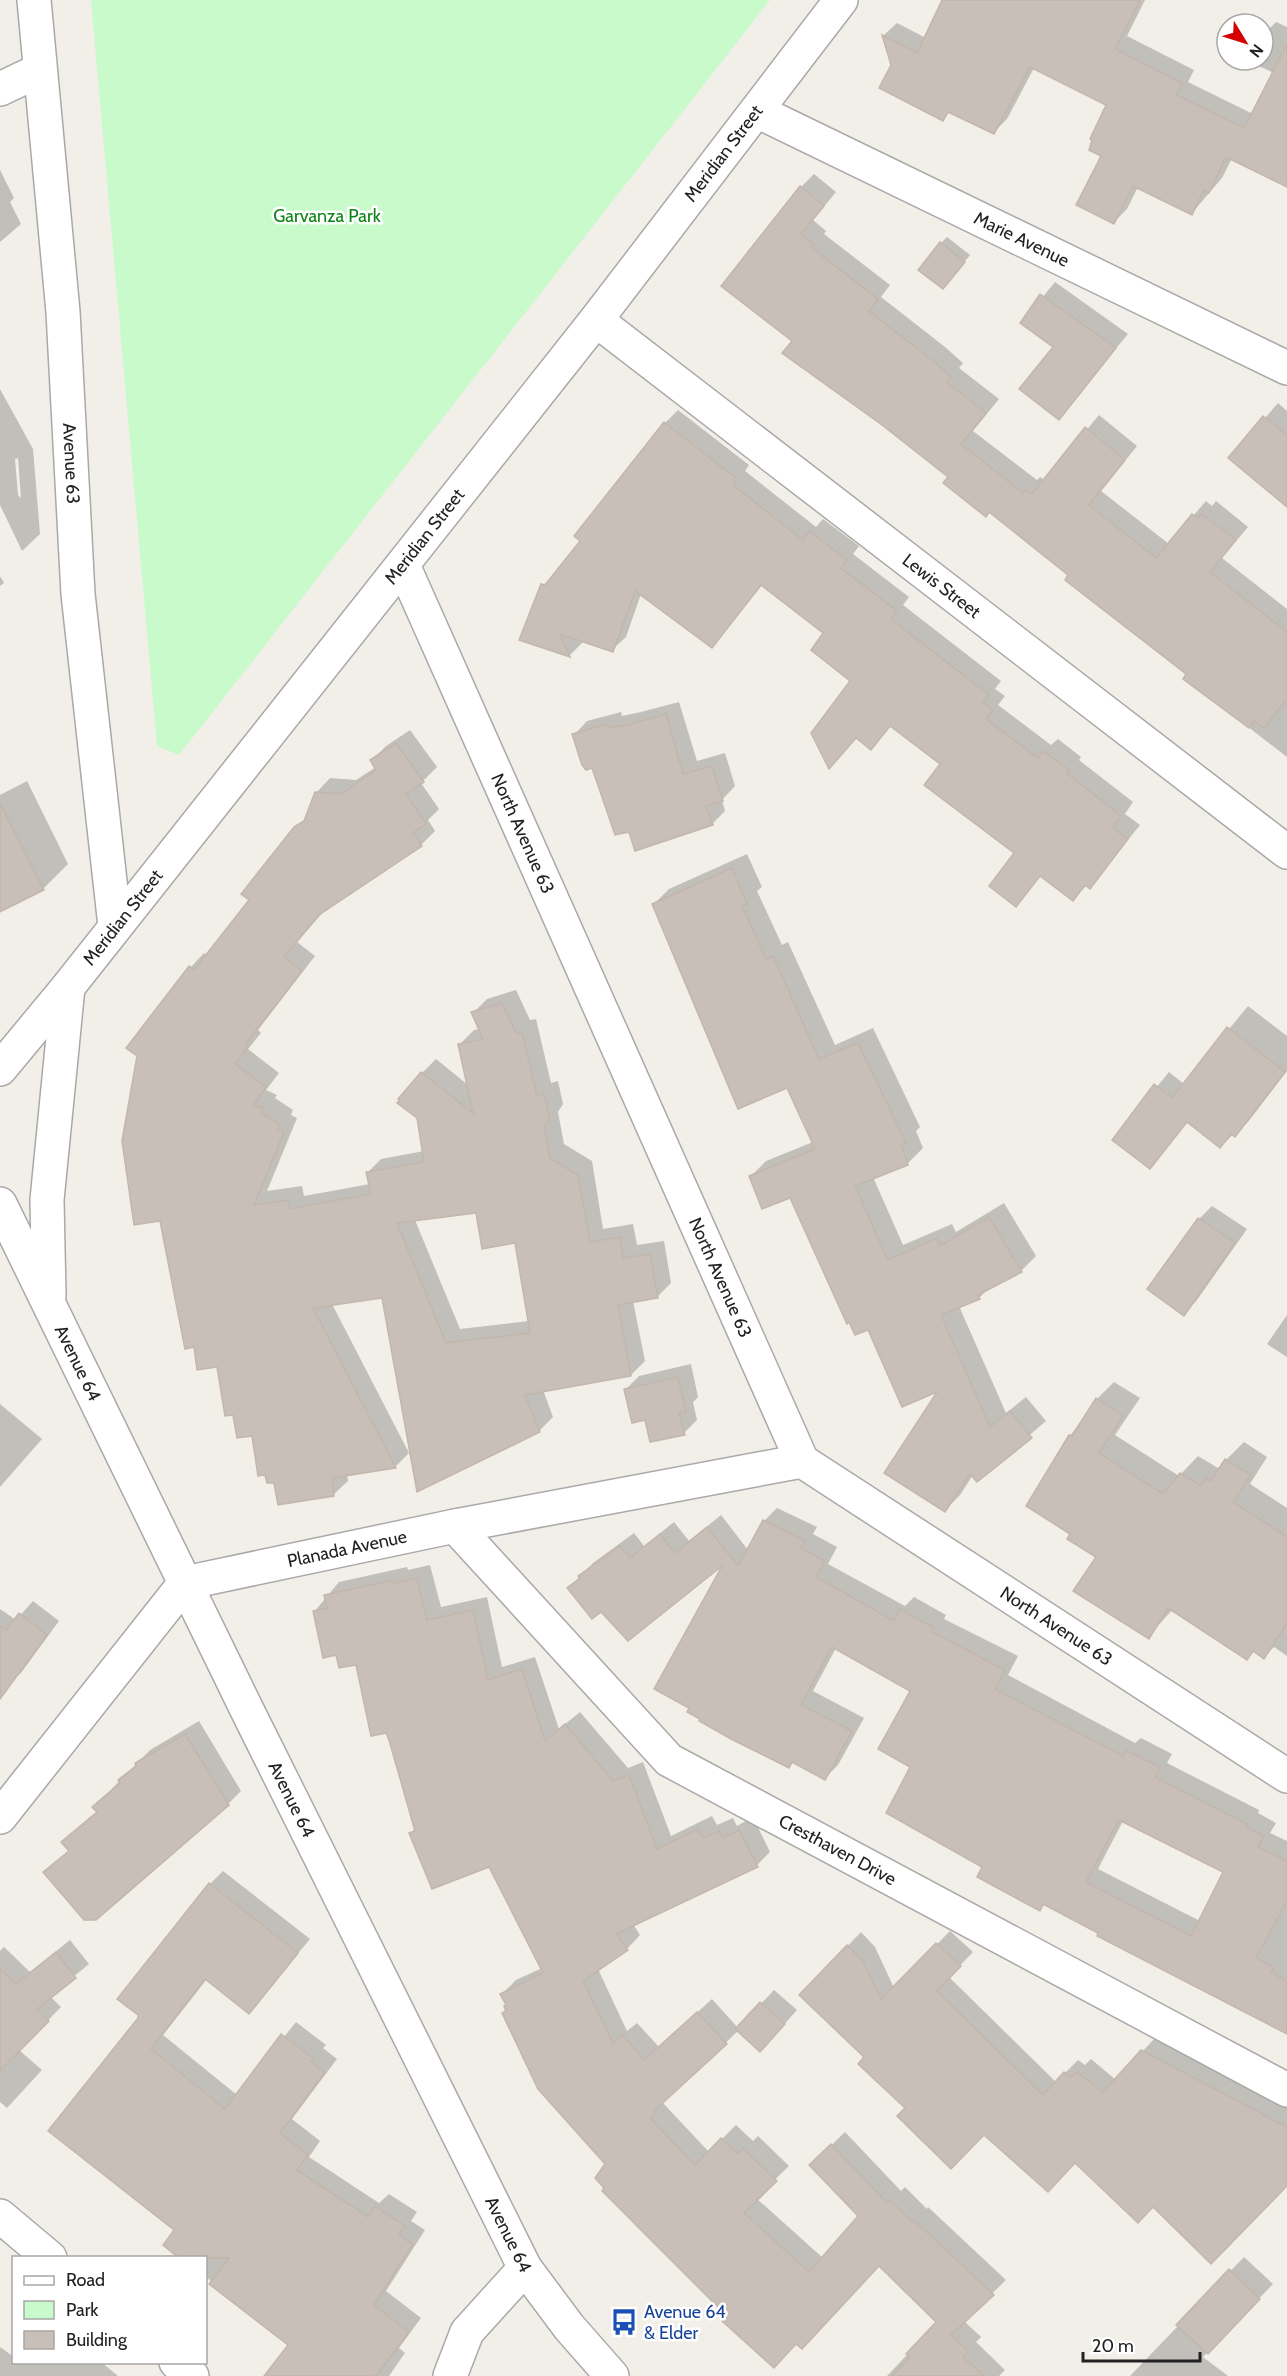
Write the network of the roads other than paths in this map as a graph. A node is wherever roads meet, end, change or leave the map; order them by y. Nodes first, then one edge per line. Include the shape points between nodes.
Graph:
1 (34, 0) edge
2 (841, 0) edge
3 (40, 70) junction
4 (0, 89) edge
5 (757, 111) junction
6 (596, 320) junction
7 (1287, 368) edge
8 (403, 565) junction
9 (1287, 852) edge
10 (115, 926) junction
11 (68, 987) junction
12 (0, 1069) edge
13 (0, 1204) edge
14 (49, 1307) junction
15 (802, 1461) junction
16 (455, 1526) junction
17 (185, 1583) junction
18 (1287, 1776) edge
19 (0, 1817) edge
20 (1287, 2090) edge
21 (0, 2216) edge
22 (48, 2256) edge
23 (525, 2268) junction
24 (178, 2364) edge
25 (192, 2376) edge
26 (450, 2376) edge
27 (612, 2376) edge

1 - 3 street, Avenue 63
2 - 5 street, Meridian Street
3 - 4 street
3 - 10 street, Avenue 63 via 63,312 78,594
5 - 6 street, Meridian Street
5 - 7 street, Marie Avenue
6 - 8 street, Meridian Street
6 - 9 street, Lewis Street
8 - 10 street, Meridian Street
8 - 15 street, North Avenue 63
10 - 11 street, Meridian Street
11 - 12 street, Meridian Street
11 - 14 street via 47,1200
13 - 14 street, Avenue 64
14 - 17 street, Avenue 64
15 - 16 street, Planada Avenue
15 - 18 street, North Avenue 63
16 - 17 street, Planada Avenue
16 - 20 street, Cresthaven Drive via 669,1760
17 - 19 street
17 - 23 street, Avenue 64
21 - 22 street
23 - 26 street via 467,2332
23 - 27 street, Avenue 64
24 - 25 street

